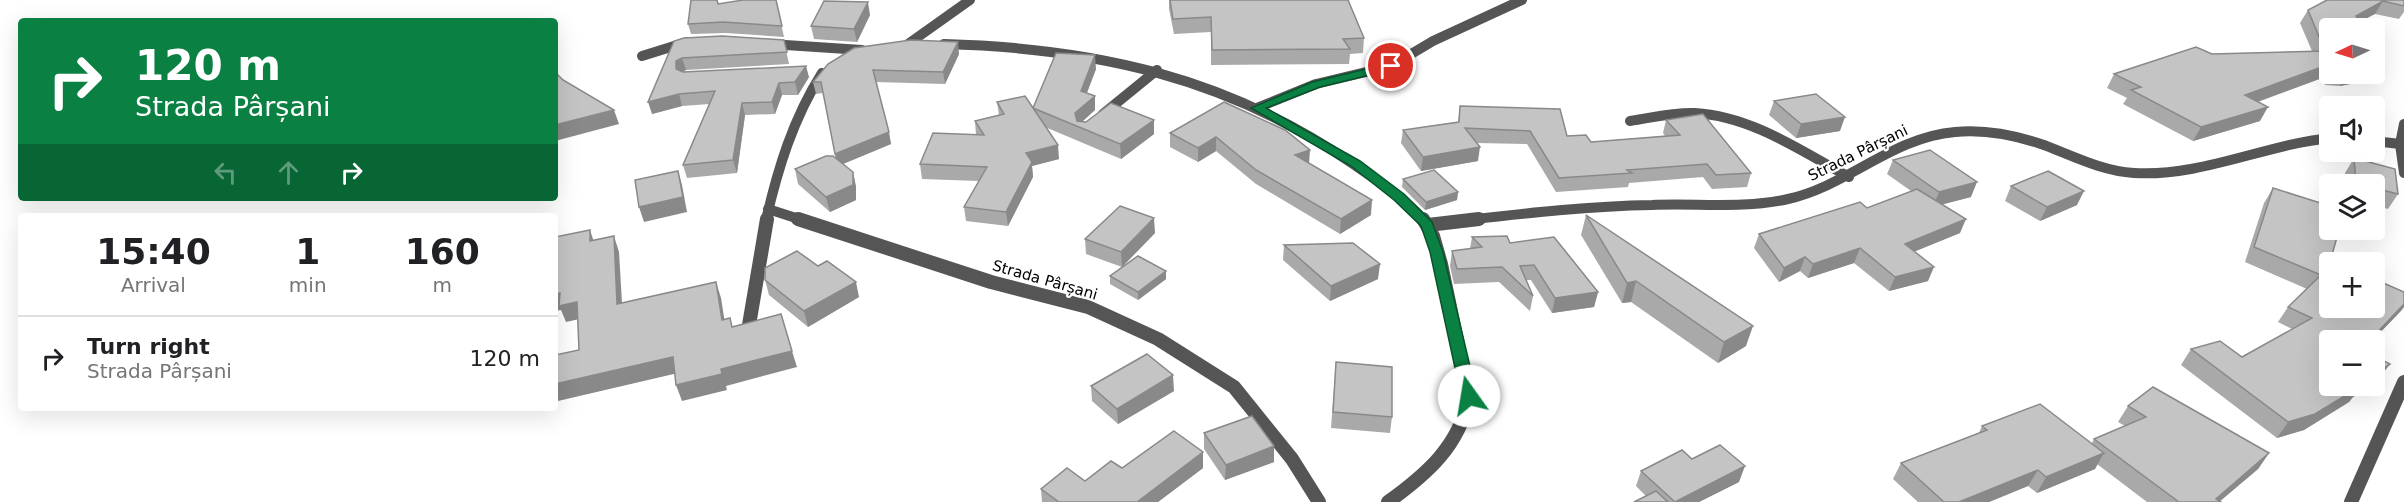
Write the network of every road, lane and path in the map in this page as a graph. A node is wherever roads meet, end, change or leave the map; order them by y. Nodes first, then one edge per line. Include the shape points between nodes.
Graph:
1 (970, 0) edge
2 (1522, 0) edge
3 (697, 42) edge
4 (762, 43) edge
5 (642, 56) dead end
6 (833, 64) junction
7 (807, 70) edge
8 (1157, 70) junction
9 (1257, 108) junction
10 (1092, 122) edge
11 (1630, 122) dead end
12 (2404, 124) edge
13 (2319, 139) edge
14 (2385, 145) edge
15 (2401, 152) edge
16 (2404, 173) edge
17 (1849, 177) junction
18 (768, 209) junction
19 (1428, 225) junction
20 (748, 331) edge
21 (2404, 382) edge
22 (1319, 502) edge
23 (1388, 502) edge
24 (2351, 502) edge

1 - 8 street via 904,44 1017,48
2 - 9 street via 1432,41 1391,66 1316,84
3 - 5 street via 668,46
4 - 6 street via 867,49
6 - 7 street
6 - 18 street via 808,91 799,110
8 - 9 street
8 - 10 street
9 - 19 street via 1355,164
11 - 17 street via 1678,114 1718,115 1766,134
12 - 15 street
13 - 17 street, Strada Pârșani via 2159,174 2103,167 2014,136 1952,132 1909,144
14 - 15 street
15 - 16 street
17 - 19 street, Strada Pârșani via 1809,195 1763,202 1570,209
18 - 20 street
18 - 22 street, Strada Pârșani via 991,282 1088,307 1158,339 1234,387 1292,459
19 - 23 street via 1469,396 1457,437 1426,475
21 - 24 street

